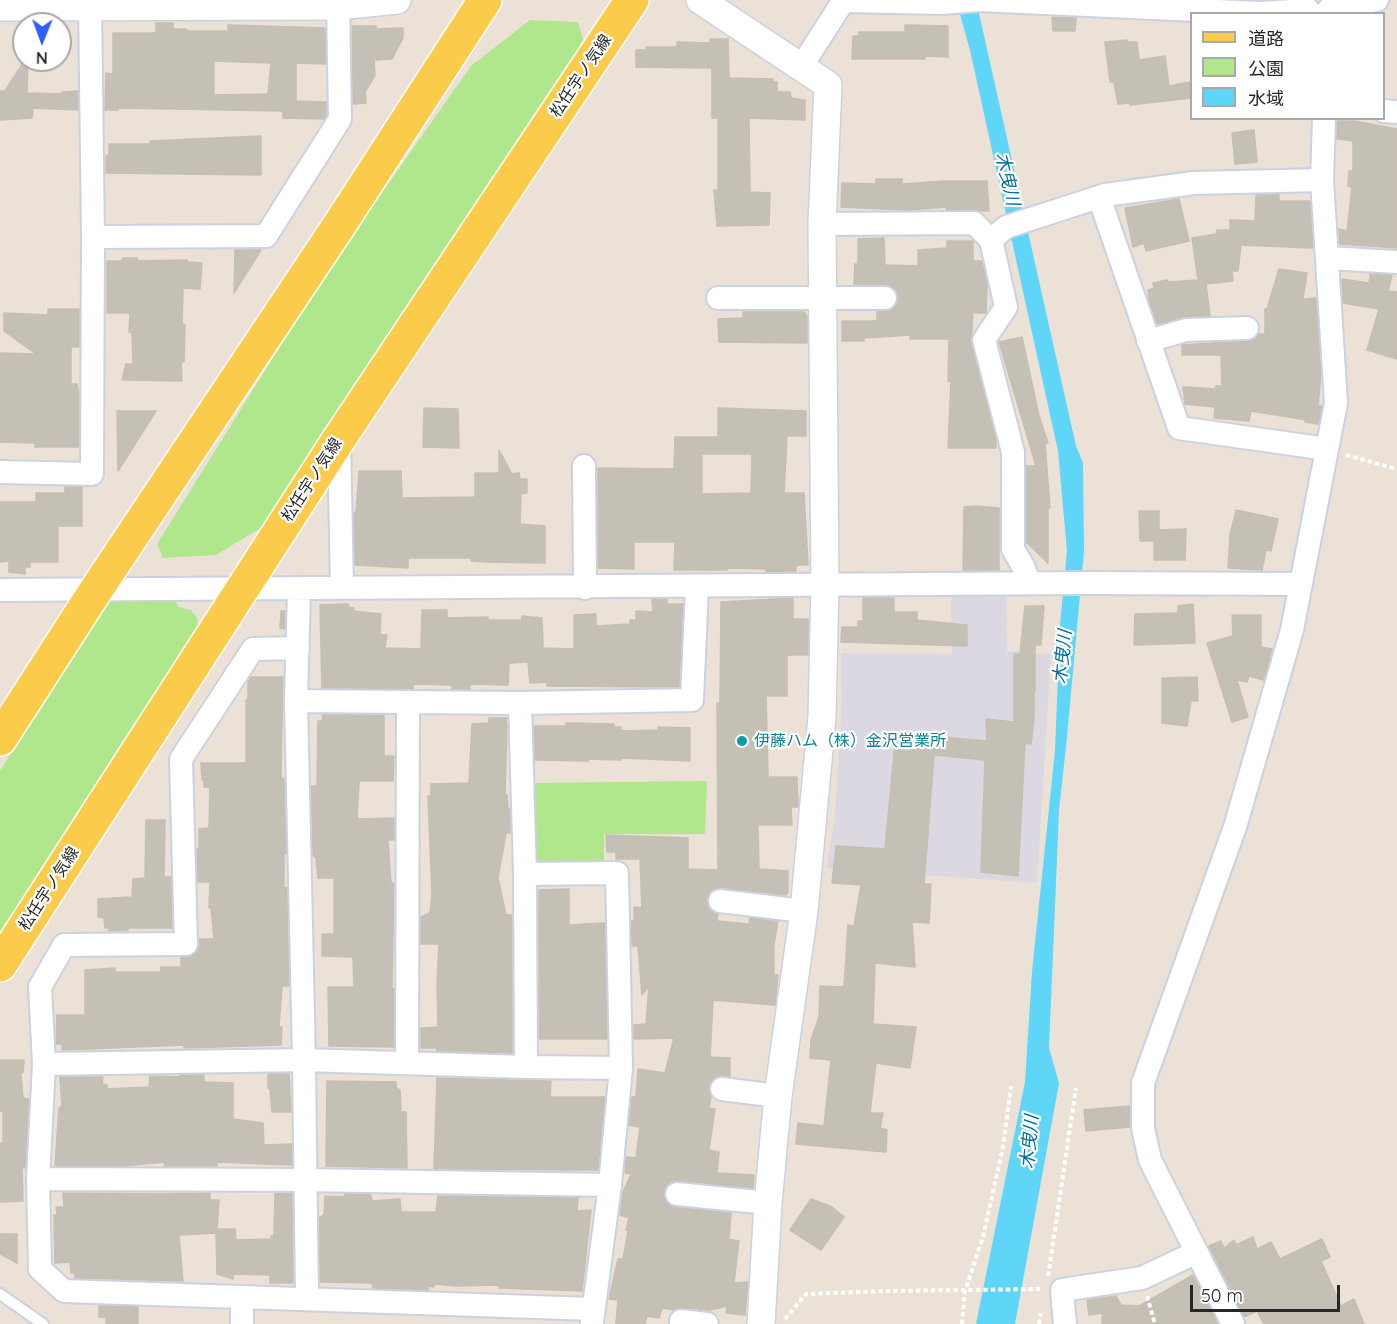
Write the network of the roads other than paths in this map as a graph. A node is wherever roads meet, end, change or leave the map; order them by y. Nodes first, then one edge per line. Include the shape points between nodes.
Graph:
1 (397, 0) edge
2 (485, 0) edge
3 (632, 0) edge
4 (700, 0) edge
5 (844, 0) edge
6 (979, 0) edge
7 (1367, 1) edge
8 (90, 3) edge
9 (338, 3) edge
10 (0, 7) edge
11 (1310, 9) edge
12 (1238, 12) edge
13 (1272, 12) edge
14 (801, 67) junction
15 (1324, 120) edge
16 (1322, 180) junction
17 (1099, 197) junction
18 (822, 224) junction
19 (998, 233) junction
20 (93, 237) junction
21 (1328, 258) junction
22 (1397, 262) edge
23 (823, 297) junction
24 (718, 298) dead end
25 (885, 298) dead end
26 (1247, 328) dead end
27 (1148, 341) junction
28 (339, 439) junction
29 (1327, 449) junction
30 (585, 466) dead end
31 (0, 472) edge
32 (1029, 583) junction
33 (1299, 584) junction
34 (825, 585) junction
35 (697, 586) junction
36 (242, 588) junction
37 (342, 588) junction
38 (585, 588) junction
39 (0, 590) edge
40 (96, 590) junction
41 (299, 590) junction
42 (298, 648) junction
43 (296, 701) junction
44 (408, 702) junction
45 (520, 703) junction
46 (0, 739) edge
47 (525, 874) junction
48 (720, 901) dead end
49 (804, 911) junction
50 (0, 965) edge
51 (304, 1060) junction
52 (407, 1063) junction
53 (44, 1064) junction
54 (526, 1067) junction
55 (621, 1068) junction
56 (722, 1089) dead end
57 (778, 1096) junction
58 (38, 1179) junction
59 (304, 1180) junction
60 (610, 1185) junction
61 (677, 1194) dead end
62 (768, 1203) junction
63 (1197, 1252) junction
64 (0, 1294) edge
65 (242, 1298) junction
66 (306, 1299) junction
67 (592, 1316) edge
68 (681, 1321) dead end
69 (43, 1324) edge
70 (242, 1324) edge
71 (707, 1324) edge
72 (761, 1324) edge
73 (1065, 1324) edge
74 (1233, 1324) edge

1 - 9 street
2 - 40 main road
3 - 28 main road, 松任宇ノ気線
4 - 14 street
5 - 6 street
5 - 14 street
6 - 12 street
7 - 11 street
8 - 9 street
8 - 10 street
8 - 20 street
9 - 20 street via 340,119 266,236
11 - 13 street
14 - 18 street via 828,85
15 - 16 street
16 - 17 street via 1194,183
16 - 21 street
17 - 19 street
17 - 27 street
18 - 19 street via 974,223
18 - 23 street
19 - 32 street via 1006,307 984,340 1013,452 1013,549
20 - 31 street via 92,474
21 - 22 street
21 - 29 street via 1336,403
23 - 24 street
23 - 25 street
23 - 34 street
26 - 27 street via 1186,330
27 - 29 street via 1179,428
28 - 36 main road, 松任宇ノ気線
28 - 37 street
29 - 33 street
30 - 38 street
32 - 33 street
32 - 34 street
33 - 63 street via 1292,630 1234,827 1143,1083 1143,1128 1150,1160
34 - 35 street
34 - 49 street via 822,717
35 - 38 street
35 - 45 street via 692,700
36 - 40 street
36 - 41 street
36 - 50 main road, 松任宇ノ気線
37 - 38 street
37 - 41 street
39 - 40 street
40 - 46 main road
41 - 42 street
42 - 43 street
42 - 53 street via 253,649 181,759 186,944 64,945 40,987
43 - 44 street
43 - 51 street
44 - 45 street
44 - 52 street
45 - 47 street
47 - 54 street
47 - 55 street via 617,873
48 - 49 street
49 - 57 street
51 - 52 street
51 - 53 street
51 - 59 street
52 - 54 street
53 - 58 street
54 - 55 street
55 - 60 street
56 - 57 street
57 - 62 street
58 - 59 street
58 - 65 street via 40,1269 64,1291
59 - 60 street
59 - 66 street
60 - 67 street
61 - 62 street
62 - 72 street
63 - 73 street via 1142,1278 1062,1290
63 - 74 street
64 - 69 lane
65 - 66 street
65 - 70 street
66 - 67 street
68 - 71 street

